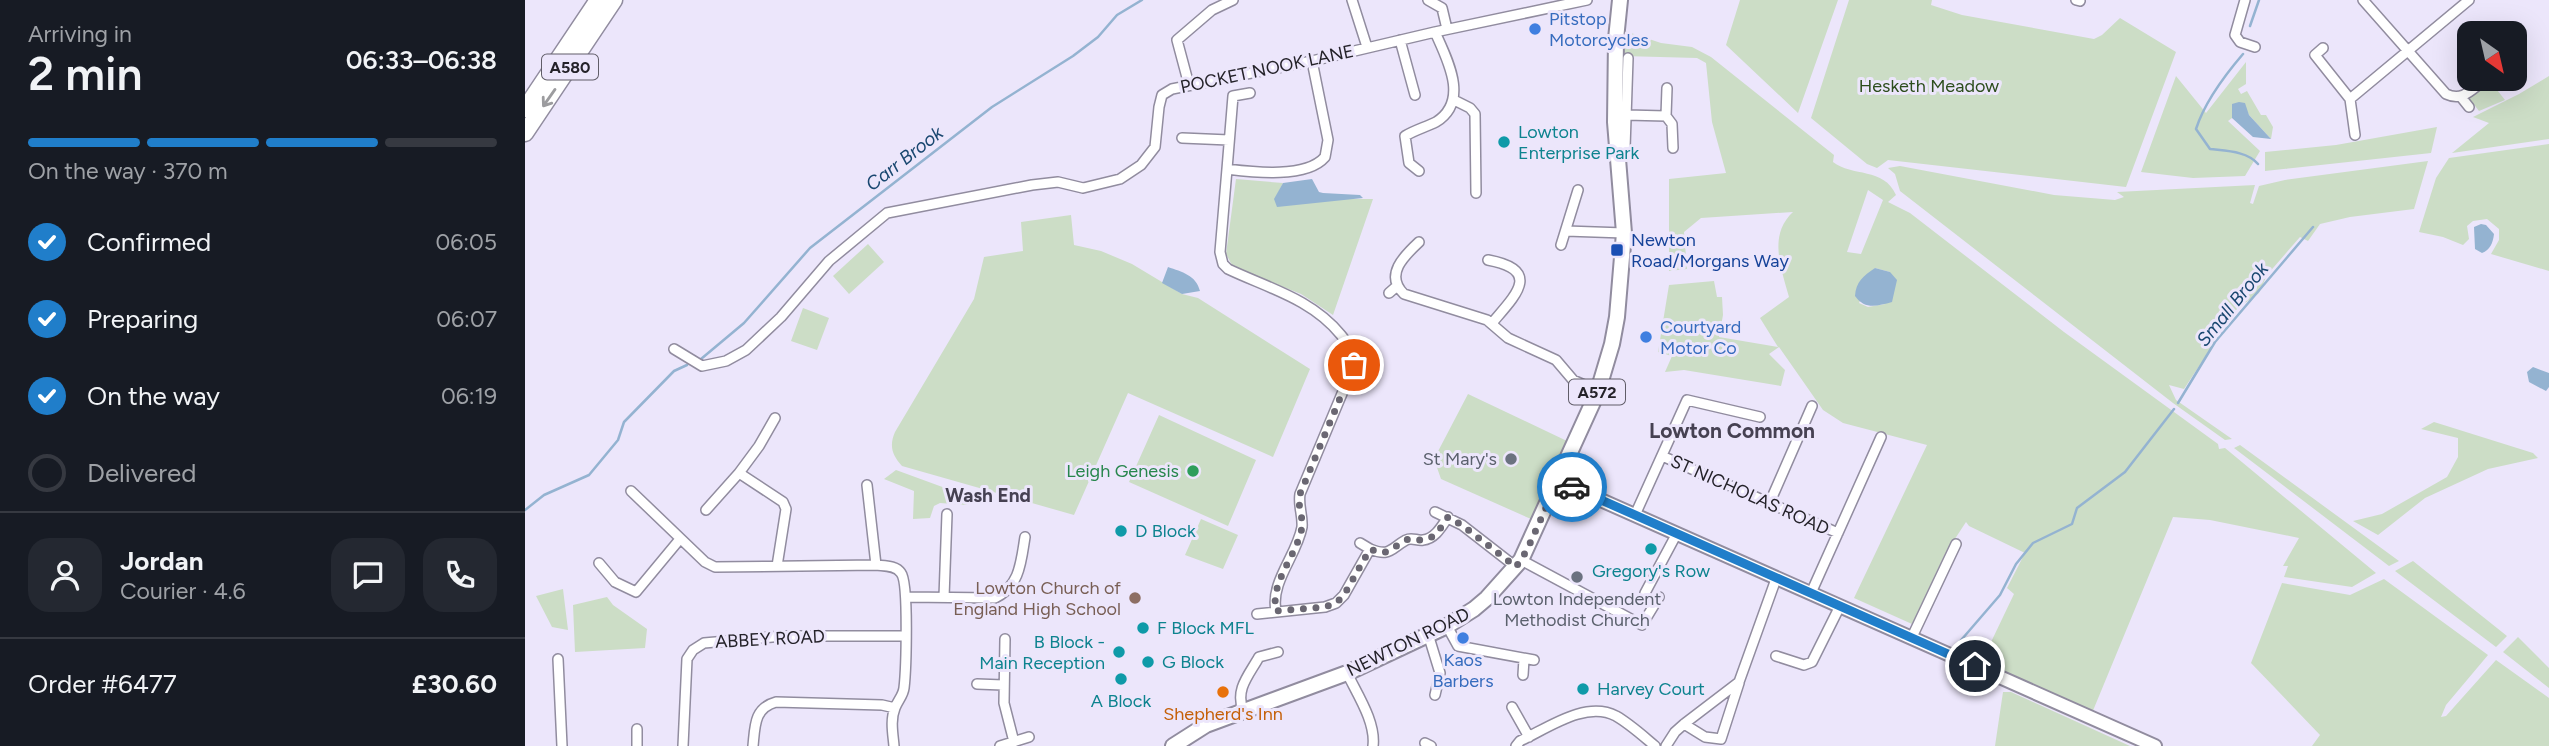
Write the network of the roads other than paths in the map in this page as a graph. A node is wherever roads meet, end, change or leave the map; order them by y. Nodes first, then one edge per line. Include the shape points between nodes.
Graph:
1 (598, 0) edge
2 (614, 0) edge
3 (1233, 0) edge
4 (1352, 0) edge
5 (1428, 0) edge
6 (1587, 0) edge
7 (1619, 0) edge
8 (2245, 0) edge
9 (2363, 0) edge
10 (2469, 0) edge
11 (1447, 29) junction
12 (1434, 32) junction
13 (1400, 40) junction
14 (1367, 47) junction
15 (2255, 47) dead end
16 (2323, 48) dead end
17 (2409, 50) junction
18 (1628, 58) dead end
19 (1312, 61) junction
20 (1189, 85) junction
21 (1667, 88) dead end
22 (2469, 91) edge
23 (1250, 93) dead end
24 (1415, 94) dead end
25 (2461, 97) junction
26 (2350, 99) junction
27 (1454, 100) junction
28 (2469, 107) dead end
29 (525, 109) edge
30 (1626, 115) junction
31 (1666, 116) junction
32 (525, 133) edge
33 (2355, 135) dead end
34 (1182, 138) dead end
35 (1229, 140) junction
36 (1673, 148) dead end
37 (1616, 151) junction
38 (1227, 169) junction
39 (1419, 171) dead end
40 (1578, 190) dead end
41 (1476, 193) dead end
42 (1566, 231) junction
43 (1624, 233) junction
44 (1419, 242) dead end
45 (1561, 245) dead end
46 (1488, 260) dead end
47 (1397, 286) junction
48 (1389, 293) dead end
49 (1492, 323) junction
50 (674, 349) dead end
51 (1598, 391) junction
52 (1812, 406) dead end
53 (1760, 417) dead end
54 (775, 418) dead end
55 (1881, 437) dead end
56 (1662, 456) junction
57 (739, 473) junction
58 (1558, 481) junction
59 (867, 485) dead end
60 (631, 491) dead end
61 (1770, 502) junction
62 (706, 510) dead end
63 (947, 512) dead end
64 (1435, 512) dead end
65 (1635, 515) junction
66 (1448, 517) junction
67 (1027, 533) dead end
68 (1838, 533) junction
69 (1677, 535) junction
70 (680, 539) junction
71 (1360, 543) dead end
72 (1956, 544) dead end
73 (1370, 549) junction
74 (599, 563) dead end
75 (1518, 564) junction
76 (876, 565) junction
77 (777, 566) junction
78 (1776, 579) junction
79 (1645, 593) dead end
80 (1811, 593) junction
81 (906, 597) junction
82 (944, 597) junction
83 (1658, 597) dead end
84 (1840, 606) junction
85 (1276, 611) junction
86 (1257, 614) dead end
87 (1447, 626) junction
88 (1428, 634) junction
89 (905, 636) junction
90 (1912, 637) junction
91 (1005, 639) dead end
92 (1278, 652) dead end
93 (1776, 656) dead end
94 (558, 659) dead end
95 (1347, 673) junction
96 (1523, 675) dead end
97 (1739, 682) junction
98 (977, 684) dead end
99 (1003, 685) junction
100 (1435, 695) dead end
101 (1512, 707) dead end
102 (895, 708) junction
103 (1243, 710) junction
104 (1684, 724) junction
105 (637, 729) dead end
106 (1029, 737) dead end
107 (1529, 737) junction
108 (1014, 742) junction
109 (562, 746) edge
110 (637, 746) edge
111 (683, 746) edge
112 (753, 746) edge
113 (894, 746) edge
114 (1000, 746) edge
115 (1173, 746) edge
116 (1373, 746) edge
117 (1516, 746) edge
118 (1655, 746) edge
119 (1666, 746) edge
120 (2155, 746) edge

1 - 29 highway, A580
2 -> 32 highway, A580
3 - 20 street via 1212,10 1177,40
4 - 14 street
5 - 11 street via 1442,8
6 - 11 street, POCKET NOOK LANE
7 - 37 main road, NEWTON ROAD / A572
8 - 15 street via 2235,35
9 - 17 street
10 - 17 street
11 - 12 street, POCKET NOOK LANE
12 - 13 street, POCKET NOOK LANE
12 - 27 street via 1450,67
13 - 14 street, POCKET NOOK LANE
13 - 24 street
14 - 19 street, POCKET NOOK LANE
16 - 26 street via 2315,55
17 - 25 street via 2446,94
17 - 26 street
18 - 30 street, NEWTON ROAD
19 - 20 street, POCKET NOOK LANE
19 - 38 street via 1328,140 1325,157 1315,165 1264,174
20 - 50 street, POCKET NOOK LANE via 1163,96 1155,147 1141,165 1120,179 1083,188 1058,182 1031,185 887,214 829,261 746,351 702,366
21 - 31 street
22 - 25 street
23 - 35 street via 1233,96
25 - 28 street
26 - 33 street
27 - 39 street via 1435,122 1405,136 1404,163
27 - 41 street via 1475,114 1470,172
30 - 31 street
30 - 37 street, NEWTON ROAD via 1625,148
31 - 36 street via 1672,124
34 - 35 street
35 - 38 street
37 - 43 main road, NEWTON ROAD / A572
38 - 85 street via 1220,252 1223,264 1305,302 1334,326 1354,358 1300,494 1301,528 1275,594
40 - 42 street
42 - 43 street
42 - 45 street
43 - 51 main road, NEWTON ROAD / A572 via 1617,317
44 - 47 street via 1395,271
46 - 49 street via 1511,266 1520,279 1513,298
47 - 48 street
47 - 49 street via 1408,296
49 - 51 street via 1508,338 1556,360 1573,380
51 - 58 main road, NEWTON ROAD / A572
52 - 61 street
53 - 56 street via 1687,400
54 - 57 street
55 - 68 street
56 - 61 street, ST NICHOLAS ROAD
56 - 65 street
57 - 62 street
57 - 77 street via 783,502 786,509
58 - 65 street
58 - 75 main road, NEWTON ROAD / A572
59 - 76 street
60 - 70 street
61 - 68 street, ST NICHOLAS ROAD
63 - 82 street
64 - 66 street
65 - 69 street
66 - 73 street via 1427,539 1409,539 1393,551
66 - 75 street
67 - 82 street via 1017,578 1003,594 995,598
68 - 80 street
69 - 78 street
69 - 79 street
70 - 74 street via 636,592 615,582
70 - 77 street via 715,567
71 - 73 street
72 - 90 street
73 - 85 street via 1336,603
75 - 83 street via 1642,625
75 - 87 main road, NEWTON ROAD / A572 via 1487,598
76 - 77 street
76 - 81 street via 901,573
78 - 80 street
78 - 97 street
80 - 84 street
81 - 82 street
81 - 89 street
84 - 90 street
84 - 93 street via 1812,662 1804,666
85 - 86 street
87 - 88 main road, NEWTON ROAD / A572
87 - 96 street via 1458,646 1529,660
88 - 95 main road, NEWTON ROAD / A572
88 - 100 street via 1440,673
89 - 102 street via 904,689
89 - 111 street, ABBEY ROAD via 783,636 704,643 687,659
90 - 120 street
91 - 99 street
92 - 103 street via 1259,657 1240,692
94 - 109 street
95 - 103 main road, NEWTON ROAD / A572
95 - 116 street via 1369,721
97 - 104 street
97 - 104 street via 1721,739 1705,737
98 - 99 street
99 - 108 street
101 - 107 street
102 - 112 street via 776,702 758,713
102 - 113 street
103 - 115 main road, NEWTON ROAD / A572 via 1192,732
104 - 119 street
105 - 110 street
106 - 108 street
107 - 117 street
107 - 118 street via 1591,710 1617,716
108 - 114 street

